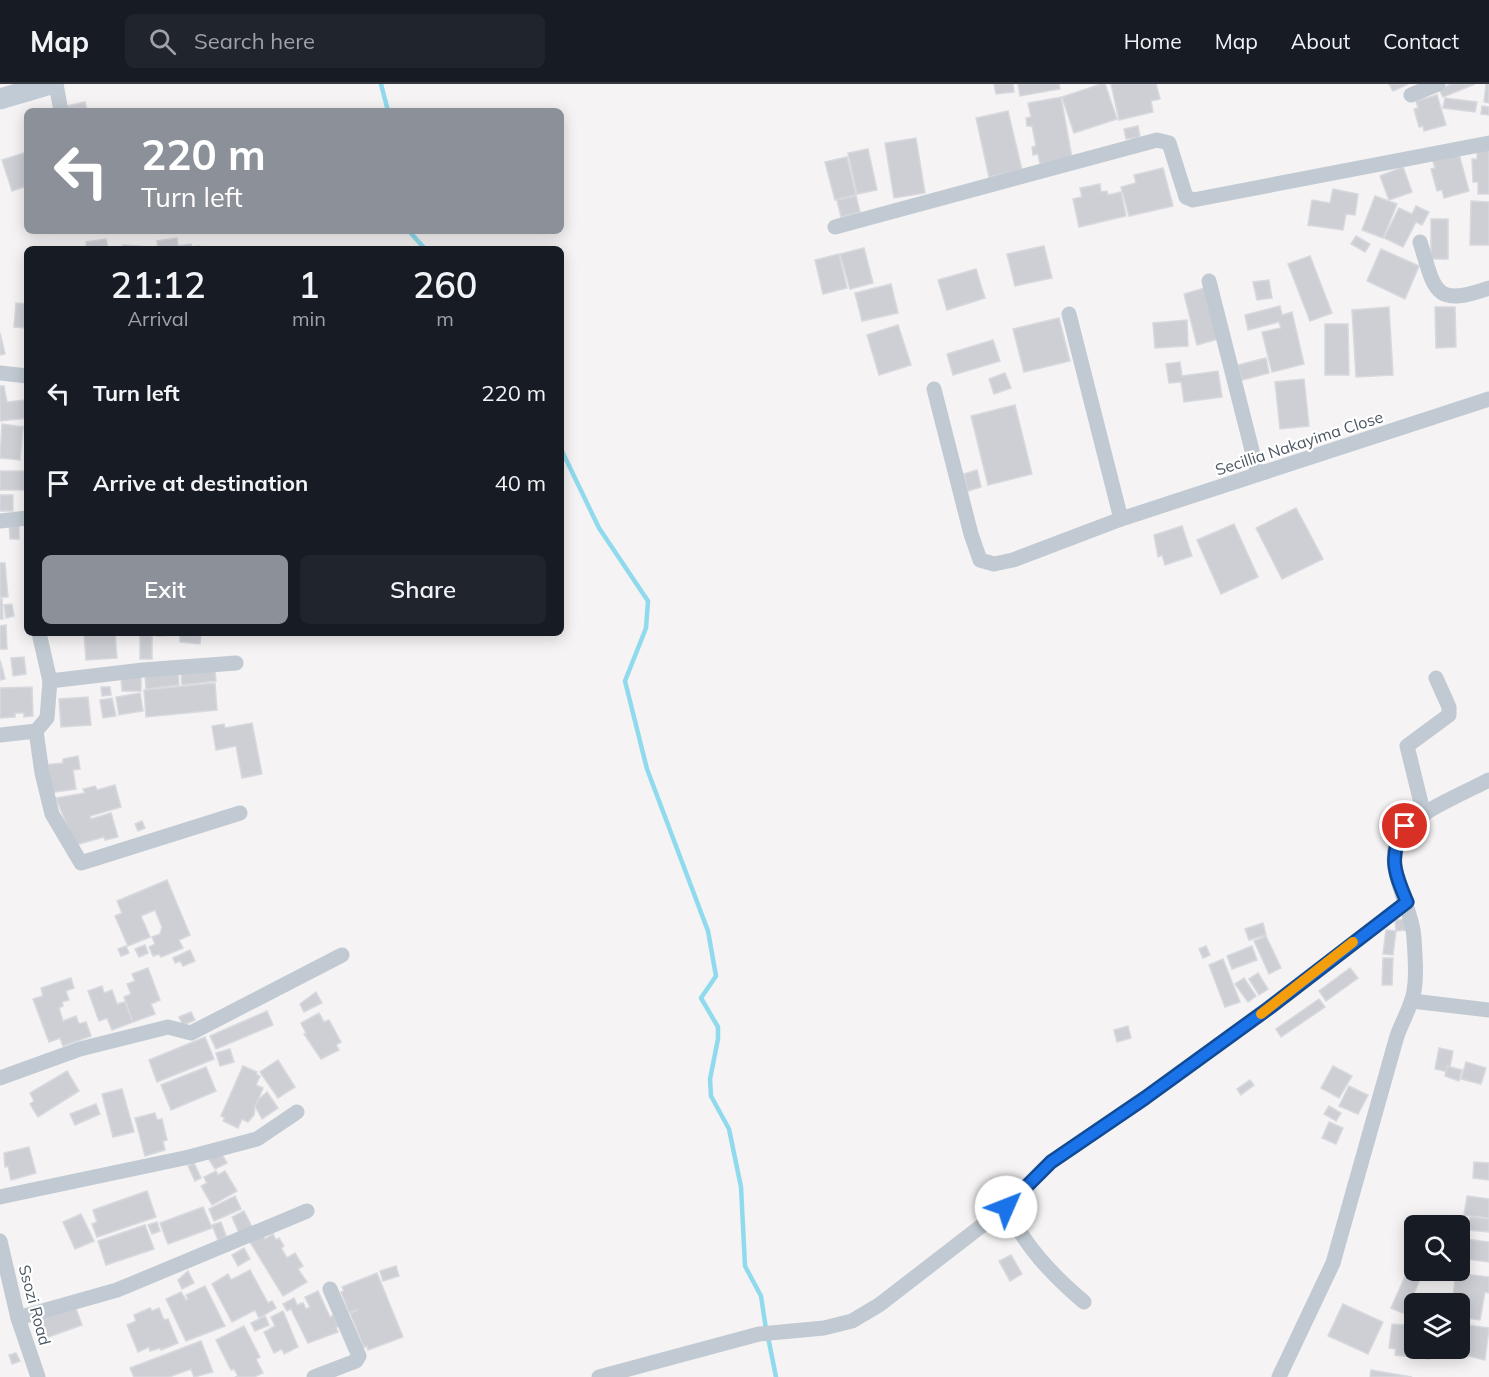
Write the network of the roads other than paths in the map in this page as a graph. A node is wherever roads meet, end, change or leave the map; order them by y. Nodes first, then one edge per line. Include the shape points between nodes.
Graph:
1 (51, 84) edge
2 (56, 84) edge
3 (1438, 84) edge
4 (1412, 95) dead end
5 (0, 99) edge
6 (60, 108) edge
7 (1489, 143) edge
8 (836, 227) dead end
9 (1420, 242) dead end
10 (1209, 281) dead end
11 (1489, 288) edge
12 (1069, 314) dead end
13 (0, 373) edge
14 (24, 376) edge
15 (934, 389) dead end
16 (1489, 399) edge
17 (1258, 474) junction
18 (24, 518) edge
19 (1121, 519) junction
20 (0, 521) edge
21 (40, 636) edge
22 (236, 663) dead end
23 (1436, 678) dead end
24 (50, 681) junction
25 (36, 731) junction
26 (0, 735) edge
27 (1489, 780) edge
28 (240, 813) dead end
29 (1424, 815) junction
30 (1407, 902) junction
31 (342, 955) dead end
32 (1412, 1001) junction
33 (1489, 1010) edge
34 (0, 1078) edge
35 (297, 1112) dead end
36 (0, 1197) edge
37 (1006, 1207) junction
38 (307, 1211) dead end
39 (0, 1241) edge
40 (330, 1289) dead end
41 (1084, 1302) dead end
42 (18, 1318) junction
43 (38, 1377) edge
44 (314, 1377) edge
45 (599, 1377) edge
46 (1279, 1377) edge

1 - 5 main road
2 - 6 street
3 - 4 street
7 - 8 street via 1193,200 1186,197 1169,143 1157,140
9 - 11 street via 1438,292 1468,296
10 - 17 street
12 - 19 street
13 - 14 street
15 - 19 street, Secillia Nakayima Close via 980,560 994,564 1013,560
16 - 17 street, Secillia Nakayima Close
17 - 19 street, Secillia Nakayima Close
18 - 20 street
21 - 24 street
22 - 24 street via 142,669
23 - 29 street via 1449,715 1407,746
24 - 25 street via 47,718
25 - 26 street
25 - 28 street via 52,814 81,863
27 - 29 street
29 - 30 street via 1405,826 1394,851 1397,879
30 - 32 street via 1414,936
30 - 37 street via 1269,1008 1051,1162
31 - 34 street via 191,1033 168,1027 80,1049
32 - 33 street
32 - 46 street via 1397,1036 1333,1263
35 - 36 street via 257,1139
37 - 41 street via 1023,1240 1044,1266
37 - 45 street via 879,1305 852,1321 824,1328 759,1334
38 - 42 street via 117,1290
39 - 42 street, Ssozi Road
40 - 44 street via 359,1356 356,1361
42 - 43 street, Ssozi Road

